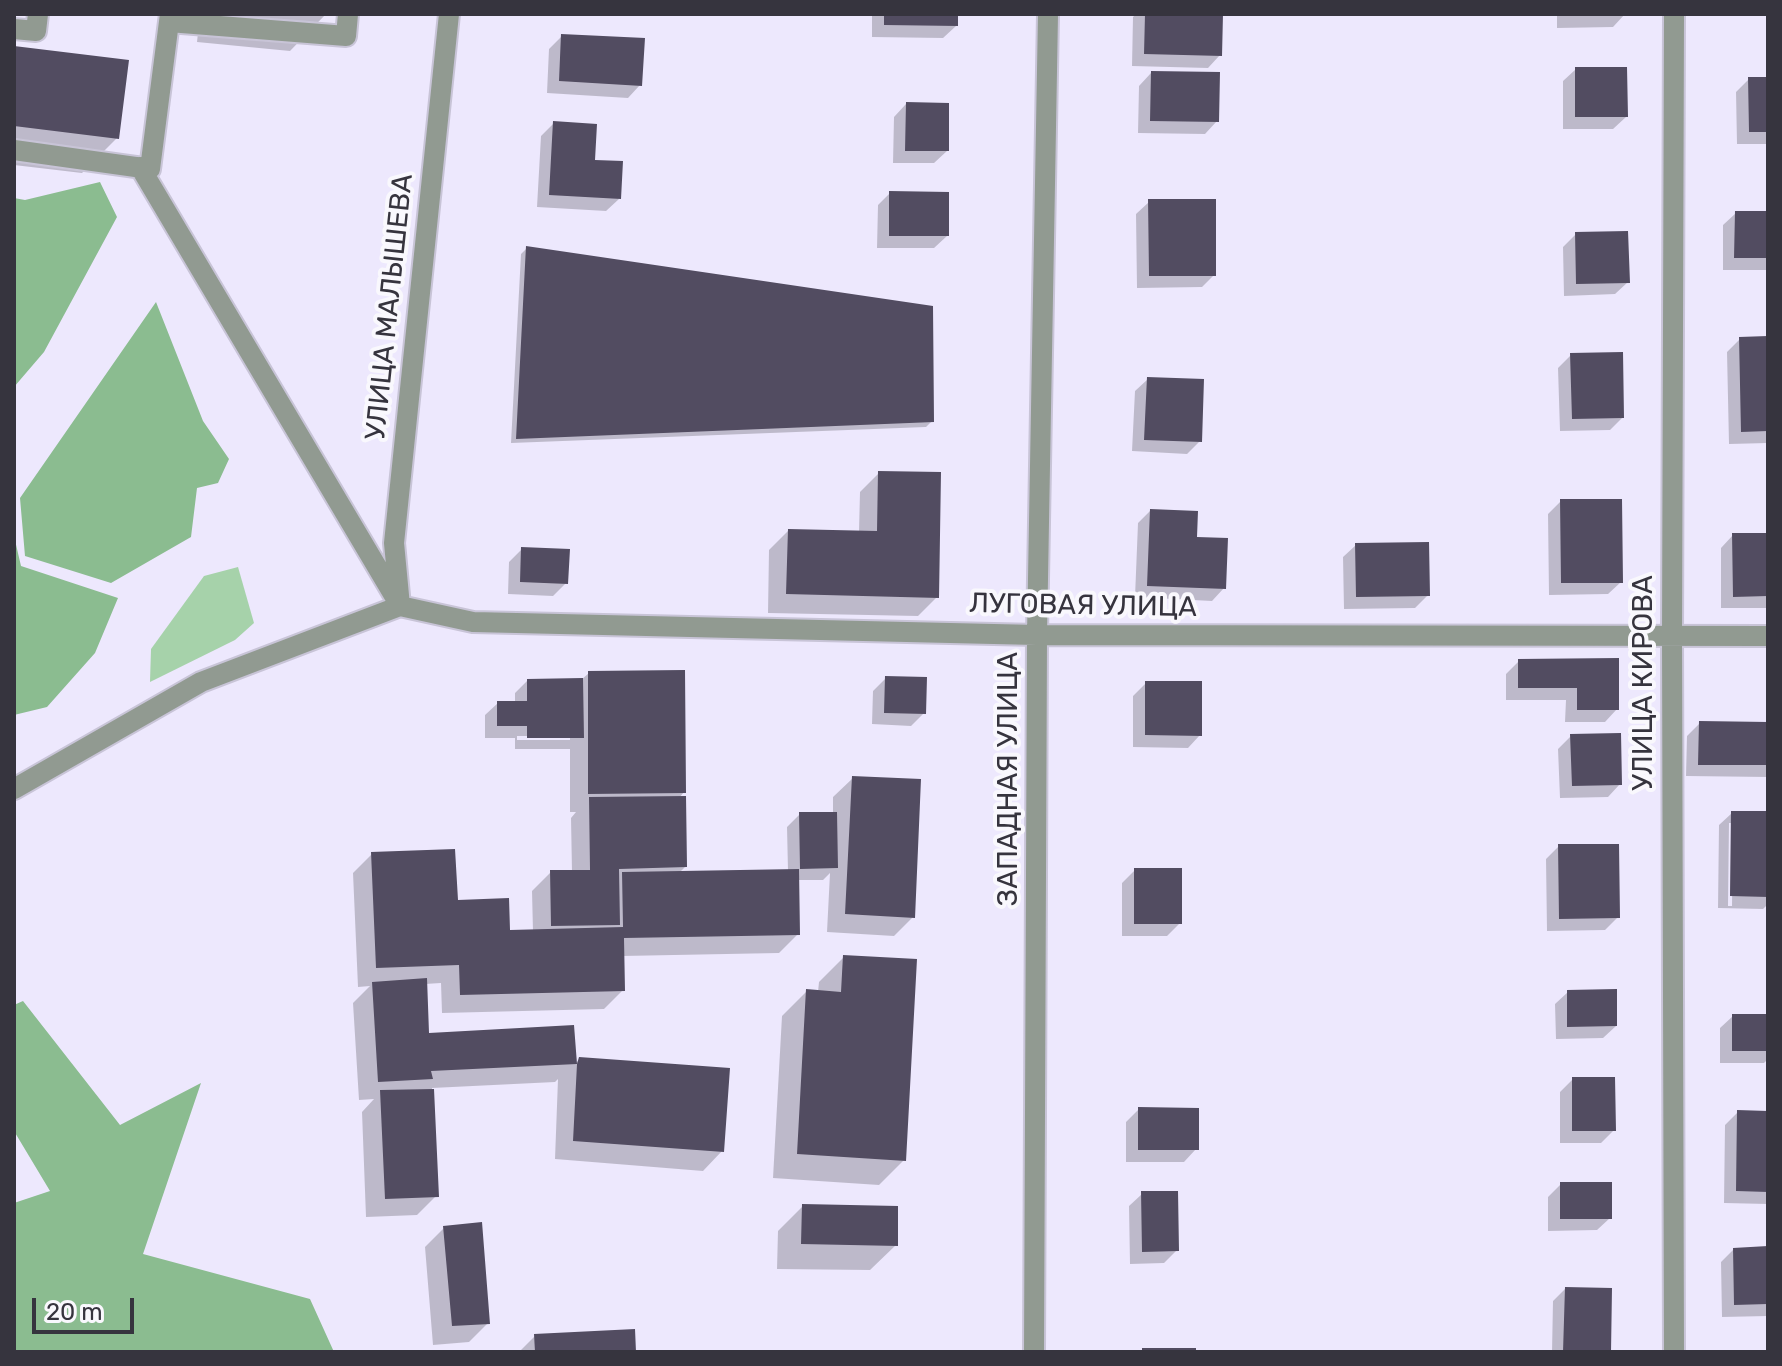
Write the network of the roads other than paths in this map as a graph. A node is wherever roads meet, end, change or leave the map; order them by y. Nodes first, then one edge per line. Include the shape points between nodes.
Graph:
1 (38, 14) edge
2 (348, 14) edge
3 (449, 14) edge
4 (1048, 14) edge
5 (1674, 14) edge
6 (169, 18) edge
7 (14, 29) edge
8 (14, 150) edge
9 (140, 167) junction
10 (400, 606) junction
11 (1037, 635) junction
12 (1768, 636) edge
13 (1672, 637) junction
14 (14, 789) edge
15 (1034, 1352) edge
16 (1674, 1352) edge

1 - 7 street via 36,31
2 - 6 street via 346,36
3 - 10 street, УЛИЦА МАЛЫШЕВА via 394,543
4 - 11 street, ЗАПАДНАЯ УЛИЦА
5 - 13 street, УЛИЦА КИРОВА
6 - 9 street via 150,169
8 - 9 street
9 - 10 street
10 - 11 street, ЛУГОВАЯ УЛИЦА via 473,622
10 - 14 street via 201,682
11 - 13 street, ЛУГОВАЯ УЛИЦА
11 - 15 street, ЗАПАДНАЯ УЛИЦА
12 - 13 street, ЛУГОВАЯ УЛИЦА
13 - 16 street, УЛИЦА КИРОВА

